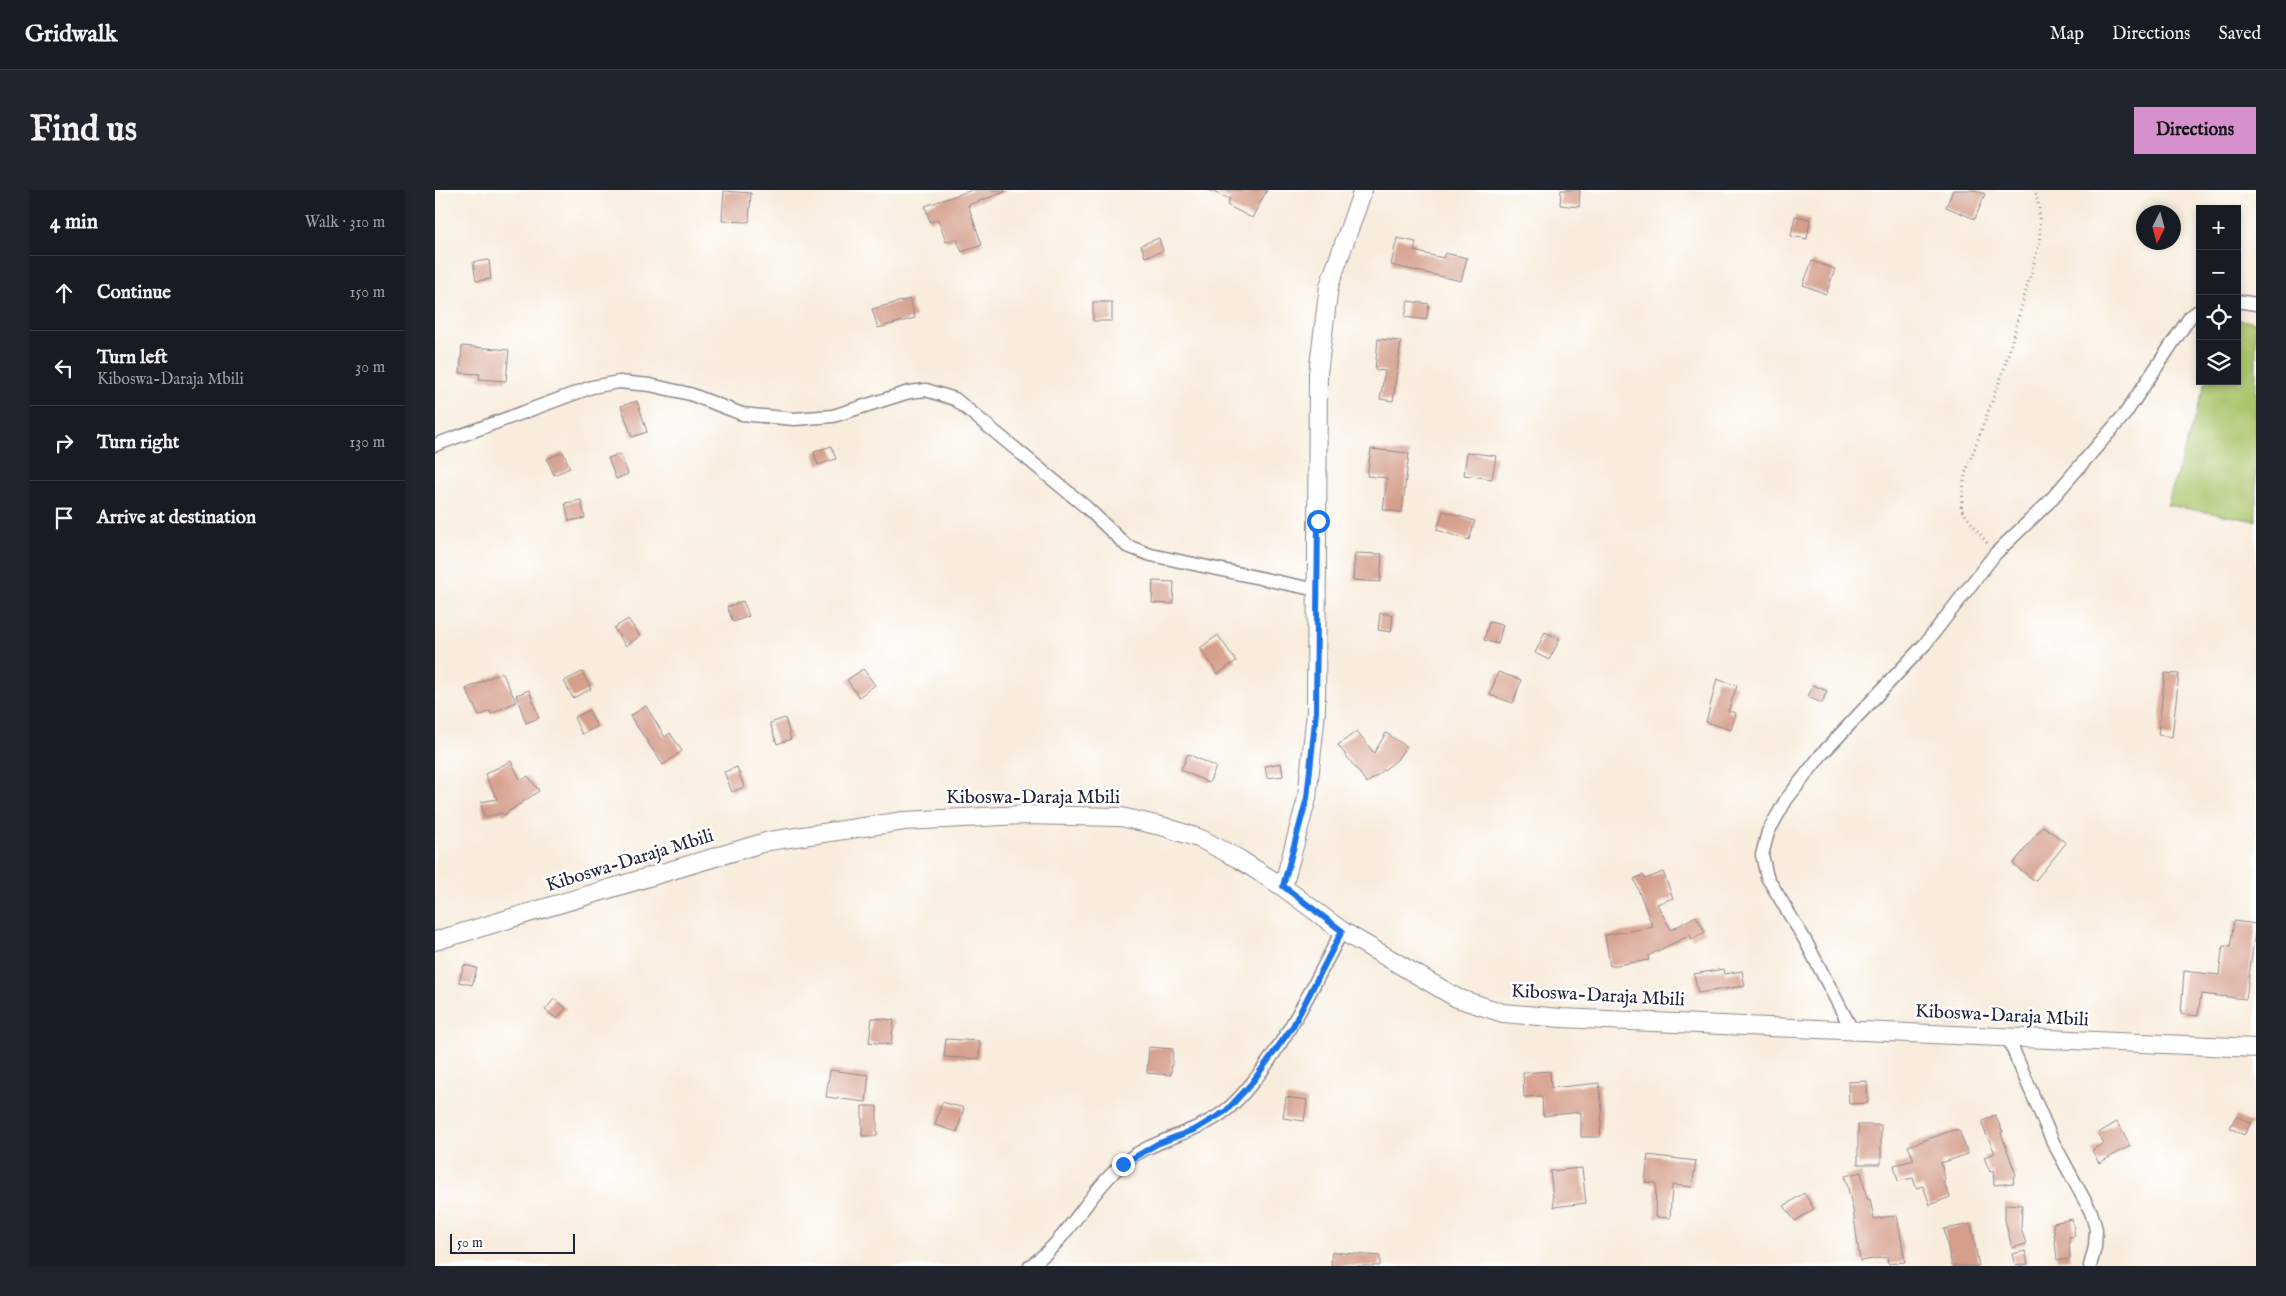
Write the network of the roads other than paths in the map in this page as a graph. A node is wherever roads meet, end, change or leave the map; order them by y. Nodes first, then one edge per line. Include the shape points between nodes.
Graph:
1 (1363, 190) edge
2 (2241, 302) edge
3 (2256, 304) edge
4 (2196, 313) edge
5 (435, 445) edge
6 (1317, 590) junction
7 (1283, 886) junction
8 (1342, 931) junction
9 (435, 941) edge
10 (1852, 1030) junction
11 (2009, 1038) junction
12 (2256, 1048) edge
13 (1030, 1266) edge
14 (2090, 1266) edge

1 - 6 main road via 1329,286 1318,373
2 - 3 street
4 - 10 street via 2125,414 2048,503 1995,554 1925,644 1821,755 1786,800 1768,832 1762,855 1767,877 1805,940
5 - 6 street via 592,387 619,382 691,394 742,414 794,420 833,416 909,392 926,390 955,399 1086,507 1127,546 1151,555
6 - 7 main road via 1316,712 1307,798
7 - 8 main road, Kiboswa-Daraja Mbili
7 - 9 main road, Kiboswa-Daraja Mbili via 1201,839 1121,817 1022,815 904,821 769,841
8 - 10 main road, Kiboswa-Daraja Mbili via 1457,998 1503,1013
8 - 13 street via 1293,1026 1245,1091 1218,1116 1196,1129 1157,1144 1123,1164 1098,1188 1069,1228
10 - 11 main road, Kiboswa-Daraja Mbili
11 - 12 main road, Kiboswa-Daraja Mbili
11 - 14 street via 2053,1142 2091,1212 2096,1229

